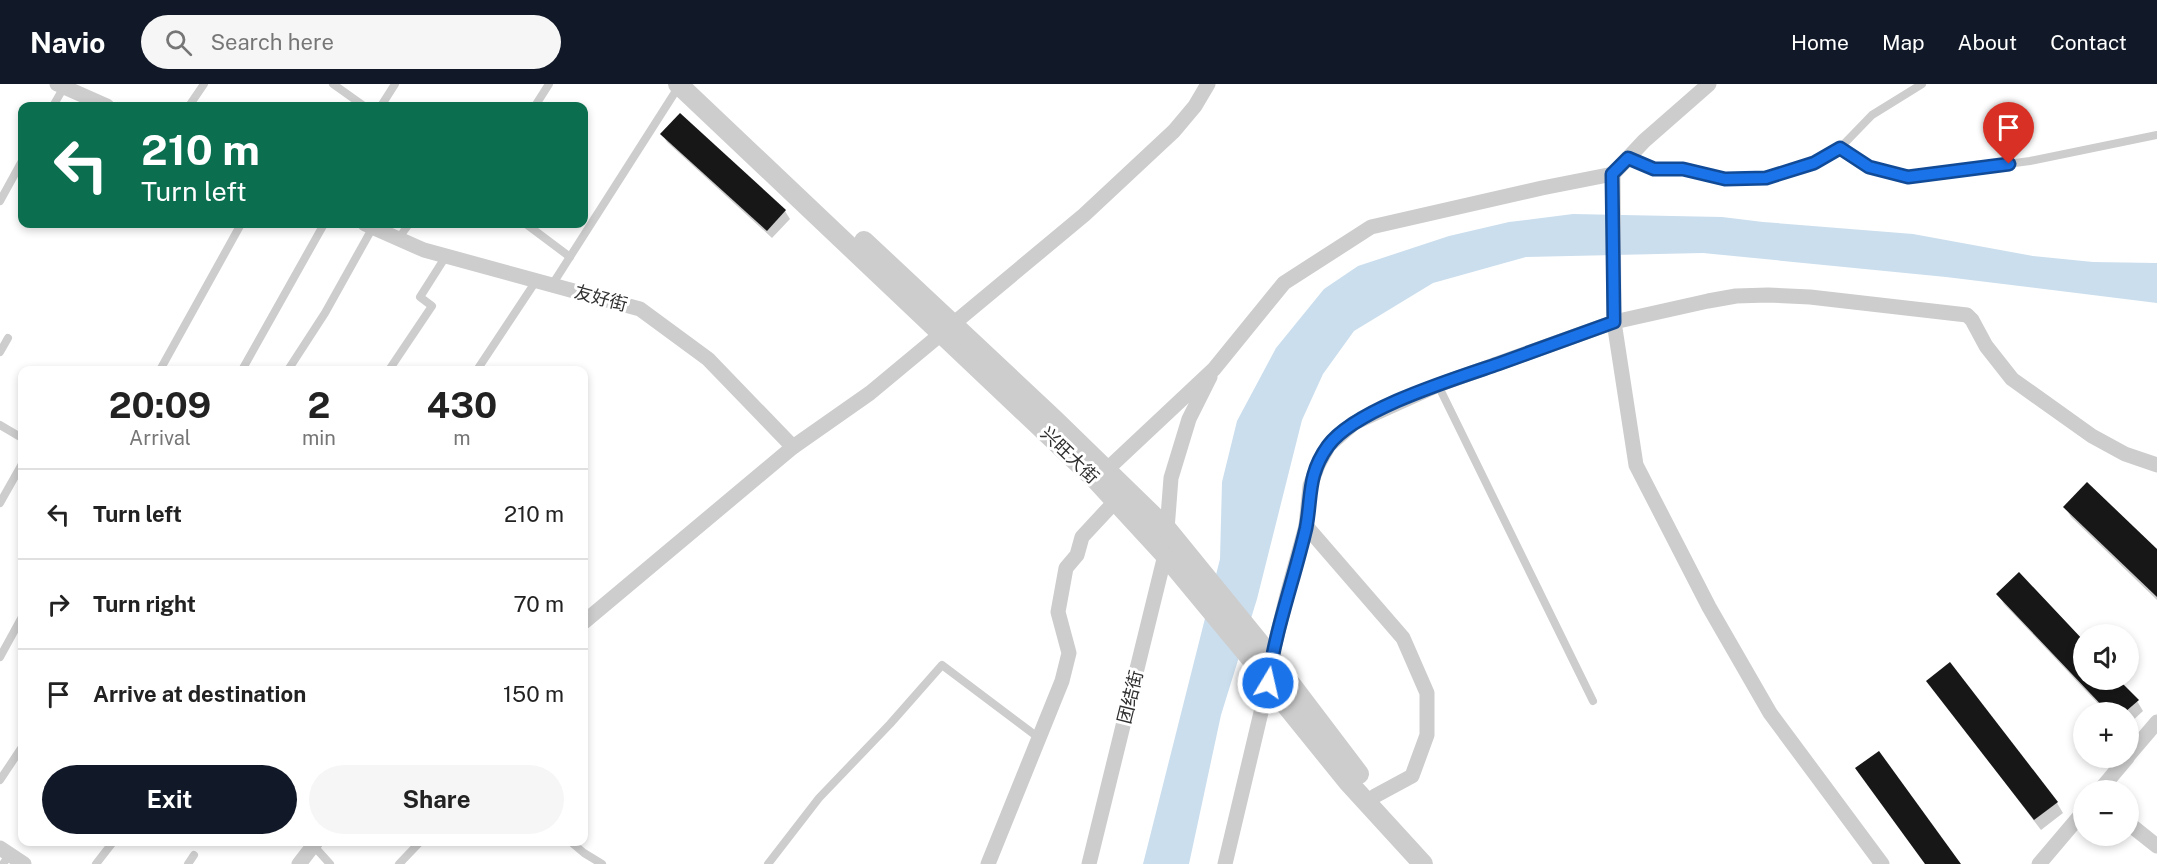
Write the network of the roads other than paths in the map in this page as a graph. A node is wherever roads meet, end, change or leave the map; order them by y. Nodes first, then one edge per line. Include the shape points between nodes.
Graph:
1 (204, 84) edge
2 (333, 84) edge
3 (396, 84) edge
4 (549, 84) edge
5 (683, 84) edge
6 (1208, 84) edge
7 (1709, 84) edge
8 (1922, 84) edge
9 (61, 85) edge
10 (55, 102) edge
11 (98, 102) edge
12 (192, 102) edge
13 (358, 102) edge
14 (384, 102) edge
15 (538, 102) edge
16 (2157, 135) edge
17 (1840, 148) junction
18 (1628, 158) junction
19 (18, 168) edge
20 (1612, 174) junction
21 (0, 201) edge
22 (240, 228) edge
23 (322, 228) edge
24 (368, 228) edge
25 (375, 228) edge
26 (406, 228) edge
27 (531, 228) edge
28 (398, 239) junction
29 (447, 256) junction
30 (570, 257) junction
31 (536, 281) junction
32 (552, 285) junction
33 (1614, 322) junction
34 (948, 328) junction
35 (8, 338) dead end
36 (0, 352) edge
37 (162, 366) edge
38 (244, 366) edge
39 (291, 366) edge
40 (391, 366) edge
41 (480, 366) edge
42 (1214, 369) junction
43 (1438, 385) junction
44 (0, 425) edge
45 (18, 436) edge
46 (793, 447) junction
47 (2157, 465) edge
48 (18, 471) edge
49 (1101, 475) junction
50 (1121, 495) junction
51 (0, 503) edge
52 (1306, 526) junction
53 (1169, 542) junction
54 (588, 619) edge
55 (18, 624) edge
56 (0, 657) edge
57 (1262, 660) junction
58 (1268, 683) junction
59 (1593, 701) dead end
60 (2157, 722) edge
61 (1039, 738) junction
62 (2139, 744) edge
63 (18, 753) edge
64 (2119, 768) edge
65 (0, 780) edge
66 (2108, 780) edge
67 (1375, 796) junction
68 (2073, 824) edge
69 (2139, 830) edge
70 (2155, 839) edge
71 (110, 846) edge
72 (310, 846) edge
73 (315, 846) edge
74 (416, 846) edge
75 (576, 846) edge
76 (4, 855) edge
77 (194, 855) dead end
78 (24, 864) edge
79 (96, 864) edge
80 (188, 864) edge
81 (299, 864) edge
82 (330, 864) edge
83 (399, 864) edge
84 (603, 864) edge
85 (768, 864) edge
86 (988, 864) edge
87 (1089, 864) edge
88 (1226, 864) edge
89 (1423, 864) edge
90 (1438, 864) edge
91 (1882, 864) edge
92 (2039, 864) edge

1 - 12 lane
2 - 13 lane
3 - 14 lane
4 - 15 lane
5 - 30 lane
5 - 34 street, 兴旺大街
6 - 34 street via 1174,131 1084,214
7 - 18 street
8 - 17 lane via 1872,115
9 - 10 lane
9 - 11 street
16 - 17 lane via 2030,161 1908,177 1869,167
17 - 18 lane via 1814,163 1766,178 1725,179 1683,169 1654,169
18 - 20 street
19 - 21 lane
20 - 33 street
20 - 42 street via 1371,227 1284,283
22 - 37 lane
23 - 38 lane
24 - 39 lane via 326,313
25 - 28 street, 友好街
26 - 28 lane
27 - 30 lane
28 - 29 street, 友好街
29 - 31 street, 友好街
29 - 40 lane via 420,297 432,306
30 - 32 lane
31 - 32 street, 友好街
31 - 41 lane
32 - 46 street, 友好街 via 640,309 708,358
33 - 43 street
33 - 47 street via 1736,296 1768,295 1961,313 1972,320 1986,346 2012,379 2092,436
33 - 91 street via 1636,465 1708,607 1770,712
34 - 46 street via 870,393
34 - 49 street, 兴旺大街
35 - 36 lane
42 - 49 street
42 - 53 street, 团结街 via 1189,418 1171,478
43 - 52 street via 1354,423 1329,445 1310,486
43 - 59 lane
44 - 45 lane
46 - 54 street
48 - 51 lane
49 - 50 street, 兴旺大街
50 - 53 street, 兴旺大街
50 - 61 street via 1082,537 1077,555 1066,568 1058,612 1069,653
52 - 57 street
52 - 67 street via 1403,638 1427,693 1427,735 1412,776
53 - 57 street, 兴旺大街 via 1178,571
53 - 57 street, 兴旺大街 via 1259,642
53 - 87 street, 团结街
55 - 56 lane
57 - 58 street, 兴旺大街
57 - 67 street, 兴旺大街
58 - 88 street
58 - 89 street, 兴旺大街 via 1348,782
60 - 62 street
61 - 85 lane via 942,665 819,798
61 - 86 street
63 - 65 lane
64 - 66 street
67 - 90 street, 兴旺大街
68 - 92 street
69 - 70 street
71 - 79 lane
72 - 81 street
73 - 82 lane
74 - 83 lane
75 - 84 lane
76 - 78 street
77 - 80 lane

